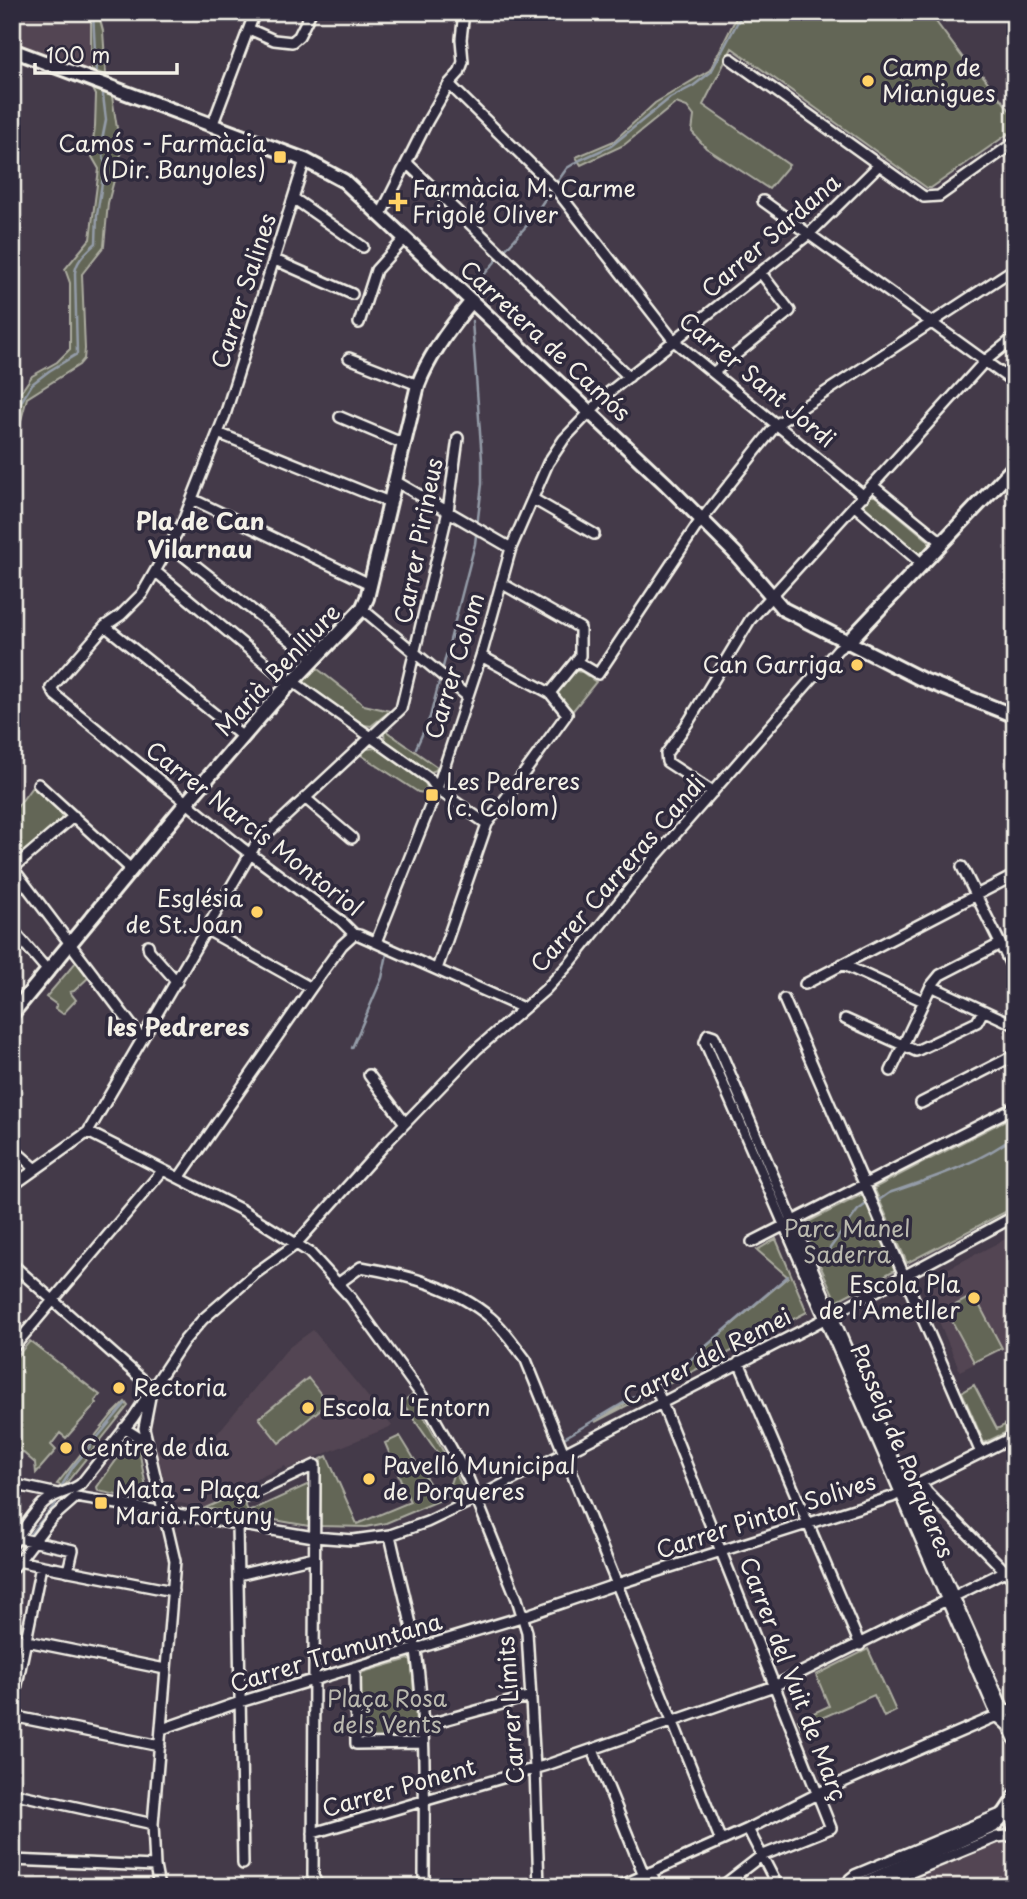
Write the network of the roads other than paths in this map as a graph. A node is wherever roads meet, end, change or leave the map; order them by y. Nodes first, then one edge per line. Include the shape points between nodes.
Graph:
1 (255, 12) edge
2 (311, 12) edge
3 (464, 12) edge
4 (249, 29) junction
5 (12, 50) edge
6 (730, 59) dead end
7 (449, 84) junction
8 (212, 126) junction
9 (1015, 142) edge
10 (305, 160) junction
11 (408, 164) junction
12 (879, 165) junction
13 (293, 198) junction
14 (763, 201) dead end
15 (381, 214) junction
16 (809, 234) junction
17 (405, 238) junction
18 (363, 247) dead end
19 (275, 260) junction
20 (1015, 268) edge
21 (761, 272) junction
22 (352, 293) dead end
23 (472, 301) junction
24 (930, 322) junction
25 (359, 323) dead end
26 (1015, 337) edge
27 (674, 341) junction
28 (349, 358) dead end
29 (985, 361) junction
30 (714, 372) junction
31 (629, 377) junction
32 (1015, 383) edge
33 (418, 385) junction
34 (588, 412) junction
35 (340, 417) dead end
36 (777, 424) junction
37 (218, 433) junction
38 (458, 438) dead end
39 (404, 444) junction
40 (1015, 466) edge
41 (395, 481) junction
42 (873, 486) junction
43 (864, 496) junction
44 (192, 499) junction
45 (533, 499) junction
46 (389, 502) junction
47 (855, 506) junction
48 (448, 511) junction
49 (702, 519) junction
50 (594, 534) dead end
51 (943, 542) junction
52 (172, 545) junction
53 (511, 548) junction
54 (922, 564) junction
55 (156, 572) junction
56 (501, 583) junction
57 (370, 584) junction
58 (771, 597) junction
59 (362, 609) junction
60 (105, 626) junction
61 (847, 643) junction
62 (416, 652) junction
63 (481, 656) junction
64 (313, 658) junction
65 (576, 661) junction
66 (292, 681) junction
67 (550, 693) junction
68 (467, 696) junction
69 (1015, 716) edge
70 (243, 737) junction
71 (372, 737) junction
72 (38, 784) dead end
73 (436, 789) junction
74 (713, 792) junction
75 (306, 798) junction
76 (187, 802) junction
77 (74, 816) junction
78 (487, 824) junction
79 (352, 838) dead end
80 (250, 854) junction
81 (962, 867) dead end
82 (13, 868) edge
83 (131, 869) junction
84 (1015, 874) edge
85 (975, 895) junction
86 (12, 929) edge
87 (207, 930) junction
88 (354, 934) junction
89 (376, 942) junction
90 (71, 944) junction
91 (148, 944) dead end
92 (1015, 944) edge
93 (1001, 947) junction
94 (842, 964) junction
95 (438, 969) junction
96 (48, 971) junction
97 (1015, 973) edge
98 (177, 982) junction
99 (805, 984) dead end
100 (931, 986) junction
101 (311, 988) junction
102 (784, 999) dead end
103 (923, 1001) junction
104 (523, 1008) junction
105 (983, 1012) junction
106 (12, 1014) edge
107 (845, 1019) dead end
108 (1015, 1025) edge
109 (142, 1038) junction
110 (903, 1046) junction
111 (1015, 1055) edge
112 (891, 1072) dead end
113 (369, 1074) dead end
114 (921, 1103) dead end
115 (1015, 1107) edge
116 (405, 1123) junction
117 (89, 1132) junction
118 (12, 1148) edge
119 (36, 1169) junction
120 (163, 1170) junction
121 (179, 1178) junction
122 (864, 1184) junction
123 (12, 1186) edge
124 (1015, 1216) edge
125 (788, 1223) junction
126 (752, 1242) dead end
127 (295, 1245) junction
128 (12, 1264) edge
129 (905, 1275) junction
130 (339, 1283) junction
131 (55, 1301) junction
132 (828, 1316) junction
133 (12, 1349) edge
134 (739, 1362) junction
135 (656, 1388) dead end
136 (153, 1389) junction
137 (661, 1404) junction
138 (124, 1428) junction
139 (1014, 1438) edge
140 (146, 1442) junction
141 (564, 1452) junction
142 (981, 1453) junction
143 (12, 1484) edge
144 (81, 1484) junction
145 (922, 1484) junction
146 (903, 1492) junction
147 (59, 1494) junction
148 (247, 1497) dead end
149 (85, 1498) junction
150 (475, 1498) junction
151 (64, 1505) junction
152 (162, 1512) junction
153 (51, 1519) junction
154 (237, 1524) junction
155 (808, 1524) junction
156 (390, 1535) junction
157 (314, 1537) junction
158 (15, 1542) edge
159 (33, 1542) junction
160 (45, 1544) junction
161 (722, 1551) junction
162 (314, 1557) junction
163 (15, 1560) edge
164 (41, 1566) junction
165 (1015, 1566) edge
166 (12, 1570) edge
167 (68, 1571) junction
168 (1005, 1571) junction
169 (238, 1575) junction
170 (1015, 1581) edge
171 (617, 1584) junction
172 (173, 1591) junction
173 (950, 1599) junction
174 (523, 1616) junction
175 (12, 1638) edge
176 (26, 1641) junction
177 (860, 1644) junction
178 (415, 1649) junction
179 (355, 1667) junction
180 (165, 1670) junction
181 (314, 1679) junction
182 (774, 1686) junction
183 (531, 1696) junction
184 (240, 1702) junction
185 (12, 1709) edge
186 (1006, 1712) edge
187 (12, 1716) edge
188 (672, 1721) junction
189 (1011, 1725) edge
190 (422, 1726) junction
191 (162, 1729) junction
192 (1015, 1741) edge
193 (422, 1743) junction
194 (160, 1746) junction
195 (593, 1750) junction
196 (535, 1768) junction
197 (12, 1793) edge
198 (817, 1795) junction
199 (424, 1802) junction
200 (1011, 1804) edge
201 (153, 1824) junction
202 (993, 1826) junction
203 (748, 1829) junction
204 (1014, 1831) edge
205 (313, 1833) junction
206 (721, 1841) junction
207 (761, 1856) junction
208 (12, 1860) edge
209 (243, 1864) dead end
210 (155, 1866) junction
211 (647, 1874) junction
212 (855, 1881) edge
213 (159, 1887) edge
214 (319, 1887) edge
215 (424, 1887) edge
216 (539, 1887) edge
217 (618, 1887) edge
218 (657, 1887) edge
219 (721, 1887) edge
220 (778, 1887) edge
221 (847, 1887) edge
222 (875, 1887) edge

1 - 4 street
2 - 4 street via 292,42
3 - 7 street via 463,62
4 - 8 street
5 - 8 street, Carretera de Camós
6 - 12 street
7 - 11 street
7 - 27 street, Carrer Sant Jordi via 554,187
8 - 10 street, Carretera de Camós
9 - 12 street via 934,198 918,194
10 - 13 street, Carrer Salines
10 - 15 street, Carretera de Camós via 344,181
11 - 15 street
11 - 31 street
12 - 16 street, Carrer Sardana
13 - 18 street
13 - 19 street, Carrer Salines
14 - 16 street
15 - 17 street, Carretera de Camós
16 - 21 street, Carrer Sardana
16 - 24 street
17 - 23 street, Carretera de Camós
17 - 25 street via 376,270
19 - 22 street
19 - 37 street, Carrer Salines
20 - 24 street
21 - 27 street, Carrer Sardana
21 - 30 street via 790,311
23 - 33 street, Marià Benlliure
23 - 34 street, Carretera de Camós
24 - 29 street
24 - 36 street
26 - 29 street
27 - 30 street, Carrer Sant Jordi
27 - 31 street, Carrer Sardana
28 - 33 street
29 - 32 street
29 - 42 street
30 - 36 street, Carrer Sant Jordi
31 - 34 street, Carrer Sardana
33 - 39 street, Marià Benlliure
34 - 45 street, Carrer Colom via 548,463
34 - 49 street, Carretera de Camós
35 - 39 street
36 - 43 street, Carrer Sant Jordi
36 - 49 street
37 - 44 street, Carrer Salines
37 - 46 street
38 - 48 street, Carrer Pirineus
39 - 41 street, Marià Benlliure
40 - 51 street
41 - 46 street, Marià Benlliure
41 - 48 street
42 - 43 street
42 - 51 street
43 - 47 street
44 - 52 street, Carrer Salines
44 - 57 street
45 - 50 street
45 - 53 street, Carrer Colom
46 - 57 street, Marià Benlliure
47 - 54 street
47 - 58 street
48 - 53 street
48 - 62 street, Carrer Pirineus
49 - 58 street, Carretera de Camós
49 - 65 street via 598,674
51 - 54 street
52 - 55 street, Carrer Salines
52 - 64 street
53 - 56 street, Carrer Colom
54 - 61 street
55 - 60 street, Carrer Salines via 142,594
55 - 66 street
56 - 63 street, Carrer Colom
56 - 65 street via 580,628
57 - 59 street, Marià Benlliure
58 - 61 street, Carretera de Camós via 783,609
58 - 74 street via 750,620 669,747 667,762
59 - 62 street
59 - 64 street, Marià Benlliure
60 - 70 street
60 - 76 street, Carrer Narcís Montoriol via 51,688
61 - 69 street, Carretera de Camós via 921,679
61 - 74 street, Carrer Carreras Candi
62 - 68 street
62 - 71 street, Carrer Pirineus via 401,709
63 - 67 street
63 - 68 street, Carrer Colom
64 - 66 street, Marià Benlliure
65 - 67 street
66 - 70 street, Marià Benlliure
66 - 71 street
67 - 78 street via 567,713
68 - 73 street, Carrer Colom
70 - 76 street, Marià Benlliure
71 - 73 street via 430,779
71 - 75 street, Carrer Pirineus
72 - 77 street
73 - 78 street
73 - 89 street, Carrer Colom
74 - 104 street, Carrer Carreras Candi via 571,962
75 - 79 street
75 - 80 street, Carrer Pirineus
76 - 80 street, Carrer Narcís Montoriol
76 - 83 street, Marià Benlliure
77 - 82 street
77 - 83 street
78 - 95 street
80 - 87 street, Carrer Pirineus
80 - 88 street, Carrer Narcís Montoriol
81 - 85 street
82 - 90 street
83 - 90 street, Marià Benlliure
84 - 85 street
85 - 93 street
85 - 94 street
86 - 96 street
87 - 98 street, Carrer Pirineus
87 - 101 street
88 - 89 street, Carrer Narcís Montoriol
88 - 101 street
89 - 95 street, Carrer Narcís Montoriol
90 - 96 street, Marià Benlliure
90 - 109 street
91 - 98 street
92 - 93 street
93 - 97 street
93 - 100 street via 940,975
94 - 99 street
94 - 103 street
95 - 104 street, Carrer Narcís Montoriol
96 - 106 street, Marià Benlliure
98 - 109 street, Carrer Pirineus
100 - 103 street
100 - 105 street
101 - 121 street
102 - 122 street
103 - 110 street
104 - 116 street, Carrer Carreras Candi
105 - 108 street
105 - 110 street via 977,1022 916,1051
107 - 110 street
109 - 117 street, Carrer Pirineus
110 - 112 street
111 - 114 street
113 - 116 street
115 - 122 street
116 - 127 street, Carrer Carreras Candi
117 - 119 street
117 - 120 street, Carrer Límits
118 - 119 street
119 - 123 street
120 - 121 street, Carrer Límits
120 - 131 street
121 - 127 street, Carrer Límits
122 - 125 street
122 - 129 street
124 - 129 street, Carrer del Remei
125 - 125 street, Passeig de Porqueres via 714,1035 708,1034 705,1042
125 - 126 street
125 - 132 street, Passeig de Porqueres
127 - 130 street, Carrer Límits via 309,1252
127 - 136 street, Carrer Carreras Candi via 202,1319
128 - 131 street
129 - 132 street, Carrer del Remei
129 - 142 street
130 - 141 street via 361,1267 402,1274 476,1306 494,1320 526,1360
130 - 150 street, Carrer Límits via 422,1396
131 - 133 street
131 - 136 street
132 - 134 street, Carrer del Remei
132 - 146 street, Passeig de Porqueres
134 - 137 street, Carrer del Remei
134 - 155 street
135 - 137 street, Carrer del Vuit de Març
136 - 138 street
136 - 140 street via 145,1413
137 - 141 street, Carrer del Remei
137 - 161 street, Carrer del Vuit de Març
138 - 140 street
138 - 144 street
139 - 142 street, Carrer Pintor Solives
140 - 152 street
141 - 150 street, Carrer del Remei
141 - 171 street
142 - 145 street, Carrer Pintor Solives
143 - 147 street
144 - 147 street
144 - 149 street
145 - 146 street, Carrer Pintor Solives
145 - 168 street
146 - 155 street, Carrer Pintor Solives
146 - 173 street, Passeig de Porqueres
147 - 151 street
147 - 158 street via 45,1502
148 - 157 street via 315,1465
149 - 151 street via 76,1497
149 - 152 street, Carrer del Remei
150 - 156 street, Carrer del Remei
150 - 174 street, Carrer Límits
151 - 153 street
152 - 154 street, Carrer del Remei
152 - 172 street via 174,1560
153 - 159 street
153 - 160 street
154 - 157 street, Carrer del Remei
154 - 169 street
155 - 161 street, Carrer Pintor Solives
155 - 177 street
156 - 157 street, Carrer del Remei via 353,1540
156 - 178 street
157 - 162 street
158 - 159 street
159 - 160 street
159 - 163 street
160 - 167 street via 73,1550
161 - 171 street, Carrer Pintor Solives
161 - 182 street, Carrer del Vuit de Març
162 - 169 street
162 - 181 street
163 - 164 street
163 - 166 street
164 - 167 street
164 - 176 street
165 - 168 street, Carrer Ponent
167 - 172 street
168 - 170 street
168 - 173 street, Carrer Ponent
169 - 184 street
171 - 174 street, Carrer Pintor Solives
171 - 188 street
172 - 180 street
173 - 177 street, Carrer Ponent
173 - 186 street, Passeig de Porqueres
174 - 178 street, Carrer Tramuntana
174 - 183 street, Carrer Límits
175 - 176 street
176 - 180 street
176 - 185 street
177 - 182 street, Carrer Ponent
178 - 179 street, Carrer Tramuntana
178 - 190 street
179 - 181 street, Carrer Tramuntana
179 - 193 street via 356,1744
180 - 191 street
181 - 184 street, Carrer Tramuntana
181 - 205 street
182 - 188 street, Carrer Ponent
182 - 198 street, Carrer del Vuit de Març
183 - 190 street
183 - 196 street, Carrer Límits
184 - 191 street, Carrer Tramuntana
184 - 209 street
186 - 189 street, Passeig de Porqueres
186 - 198 street
187 - 194 street
188 - 195 street, Carrer Ponent
188 - 206 street
189 - 192 street, Passeig de Porqueres
190 - 193 street
191 - 194 street
193 - 199 street
194 - 201 street
195 - 196 street, Carrer Ponent
195 - 211 street
196 - 199 street, Carrer Ponent
196 - 216 street, Carrer Límits
197 - 201 street
198 - 203 street
198 - 207 street, Carrer del Vuit de Març via 831,1828
199 - 205 street, Carrer Ponent
199 - 215 street
200 - 202 street
200 - 204 street
200 - 212 street
201 - 210 street
202 - 204 street
202 - 212 street
203 - 206 street
203 - 207 street
204 - 222 street
205 - 214 street via 313,1876
206 - 211 street
207 - 219 street
207 - 220 street
208 - 210 street
210 - 213 street
211 - 217 street
211 - 218 street
212 - 221 street

